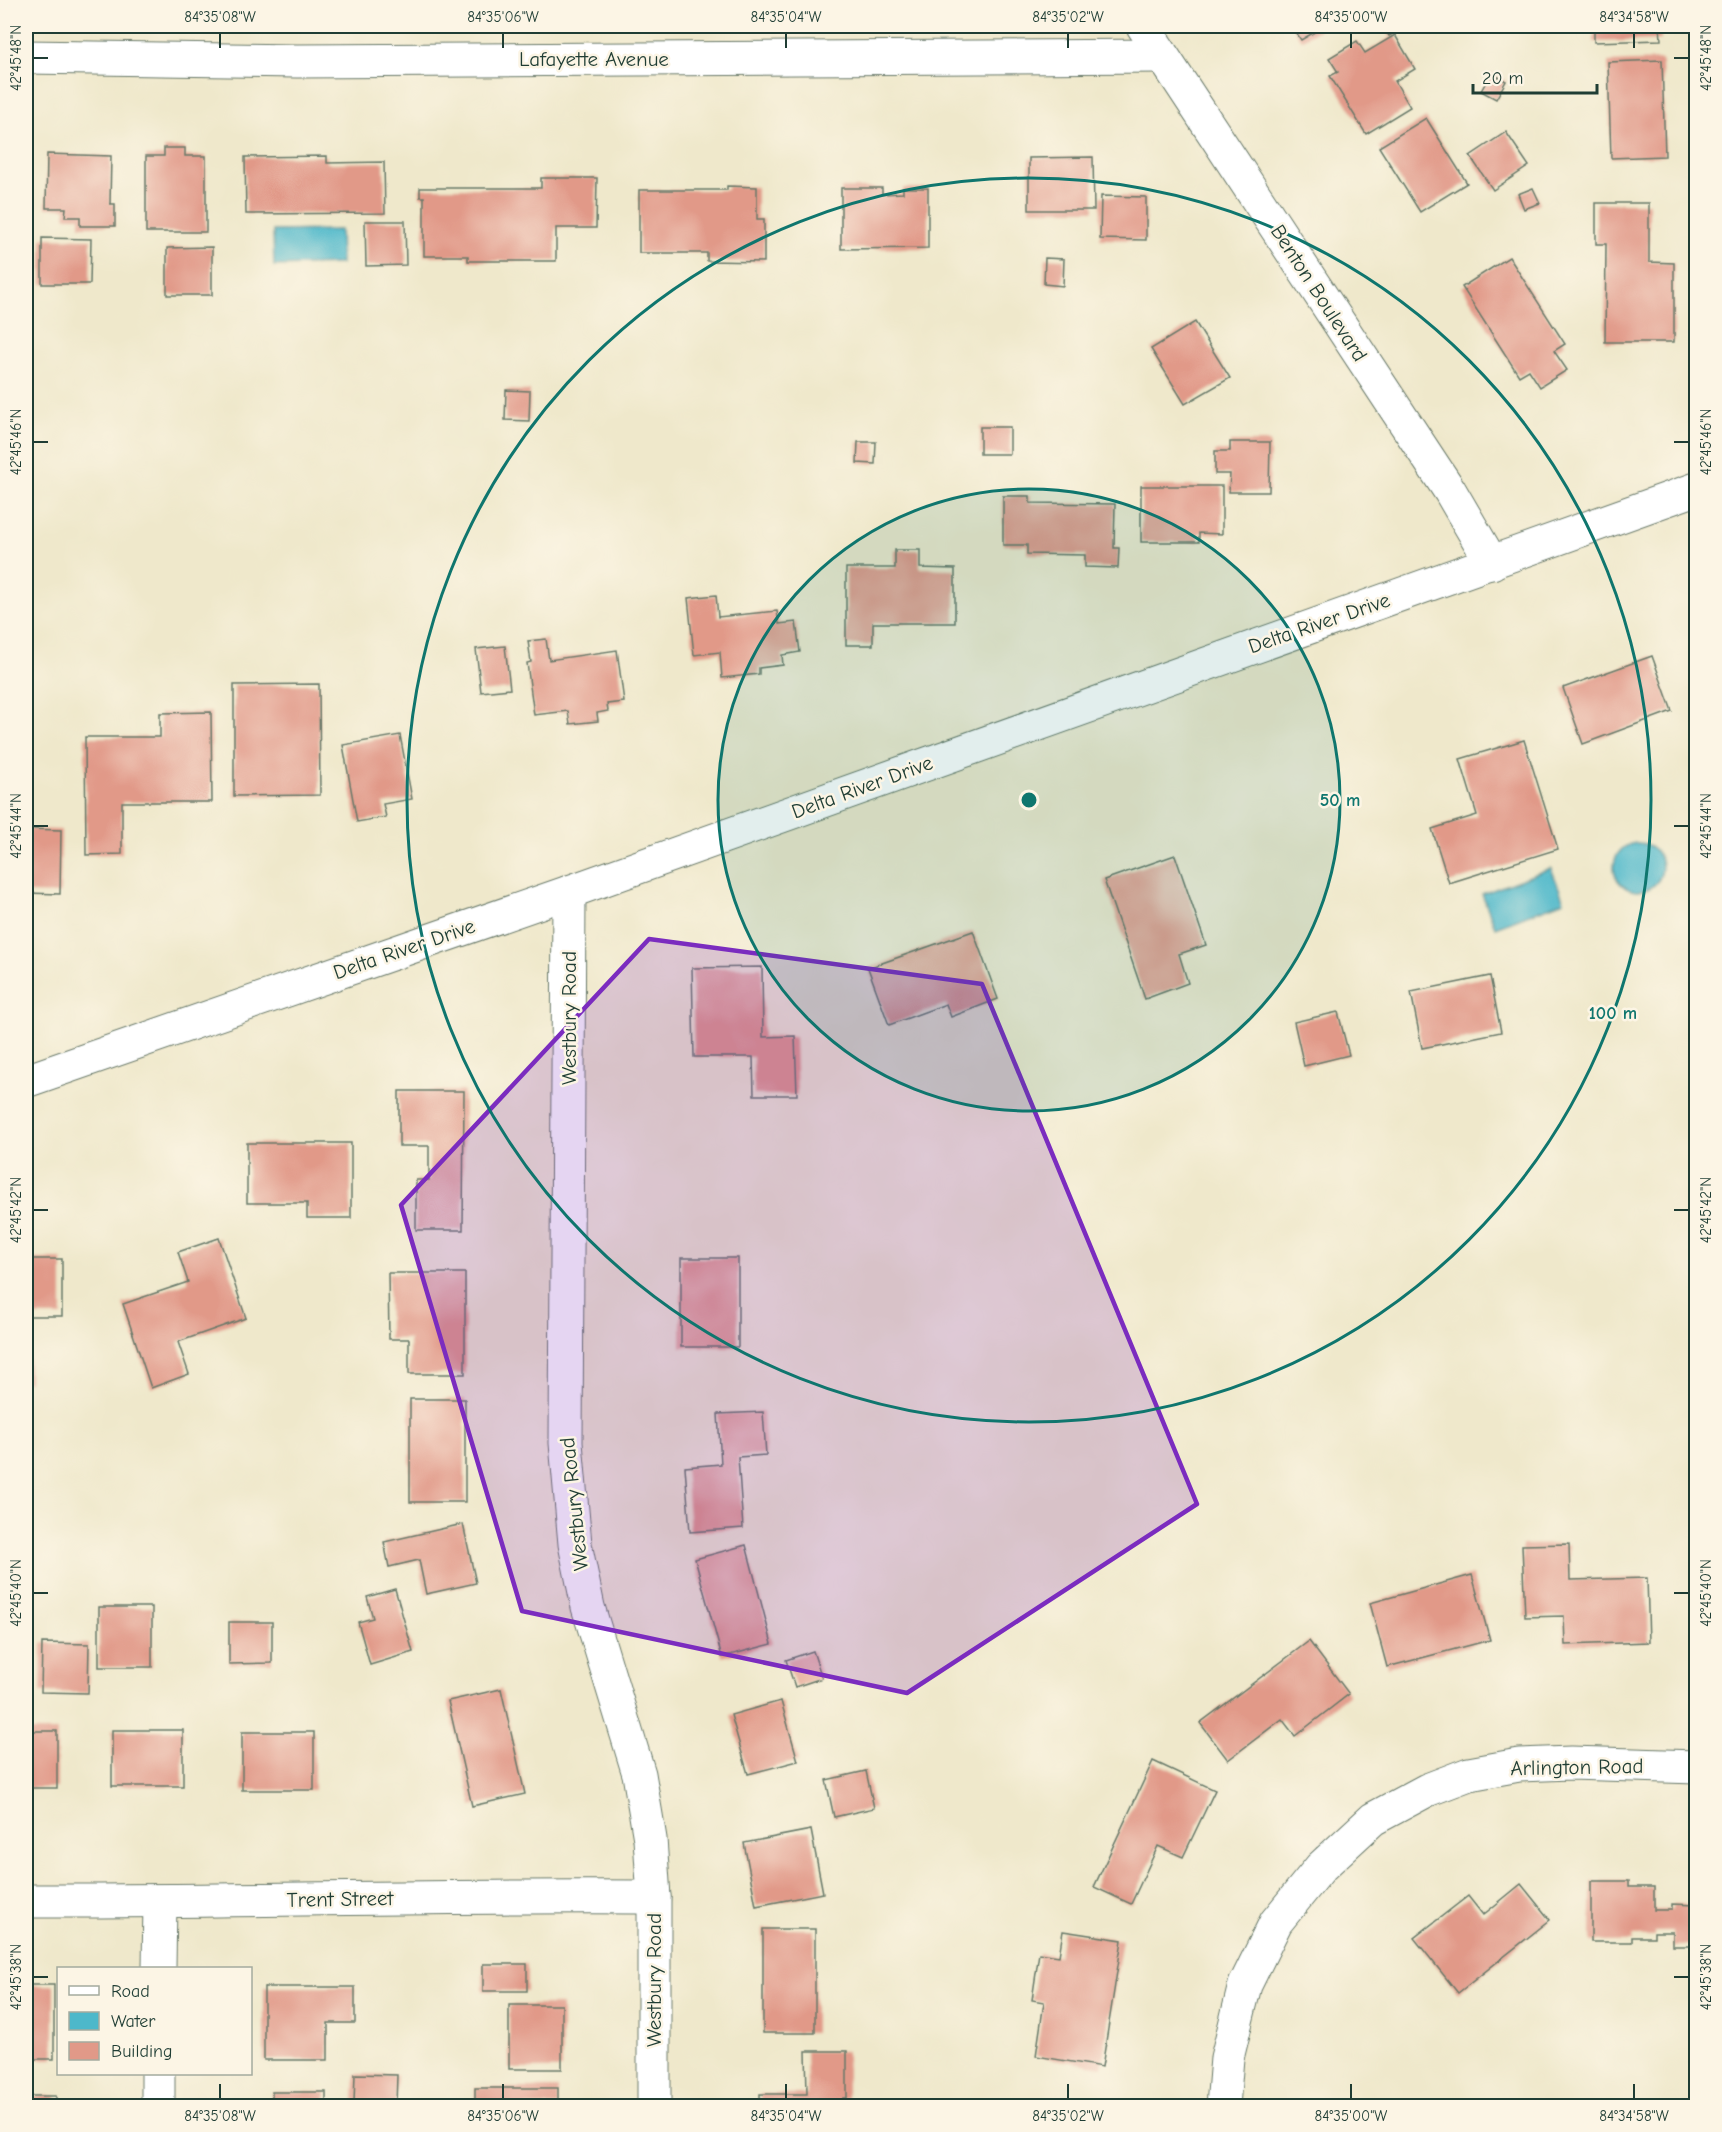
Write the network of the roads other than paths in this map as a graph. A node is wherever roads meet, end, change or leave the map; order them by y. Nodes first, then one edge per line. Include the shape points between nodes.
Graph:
1 (1143, 26) edge
2 (1162, 56) junction
3 (26, 57) edge
4 (1696, 489) edge
5 (1492, 563) junction
6 (569, 891) junction
7 (26, 1081) edge
8 (1696, 1767) edge
9 (654, 1897) junction
10 (26, 1901) edge
11 (160, 1902) junction
12 (159, 1967) edge
13 (158, 2075) edge
14 (158, 2106) edge
15 (654, 2106) edge
16 (1223, 2106) edge

1 - 2 street, Benton Boulevard
2 - 3 street, Lafayette Avenue via 297,61
2 - 5 street, Benton Boulevard via 1450,491
4 - 5 street, Delta River Drive
5 - 6 street, Delta River Drive
6 - 7 street, Delta River Drive
6 - 9 street, Westbury Road via 566,1443 574,1544 588,1607 639,1774 650,1839
8 - 16 street, Arlington Road via 1519,1765 1469,1774 1427,1790 1373,1819 1321,1867 1275,1922 1245,1985 1227,2058
9 - 11 street, Trent Street
9 - 15 street, Westbury Road
10 - 11 street, Trent Street
11 - 12 street
13 - 14 street

